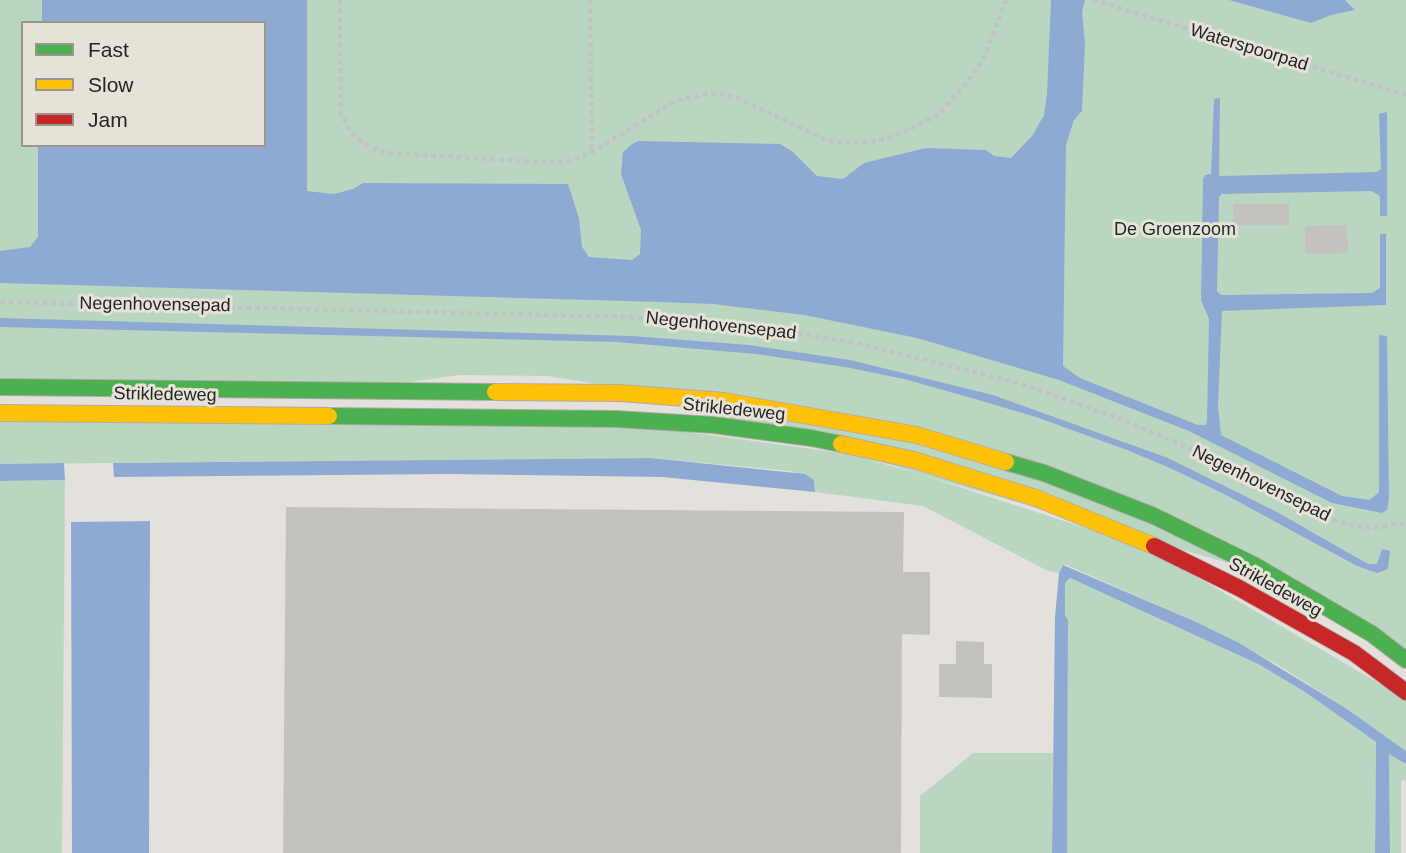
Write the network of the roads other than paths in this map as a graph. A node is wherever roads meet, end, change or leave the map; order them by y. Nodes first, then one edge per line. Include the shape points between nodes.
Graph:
1 (0, 387) edge
2 (0, 412) edge
3 (1406, 660) edge
4 (1406, 692) edge

1 - 3 main road, Strikledeweg via 620,393 724,401 904,433 1032,469 1154,516 1254,565 1372,634
2 - 4 main road, Strikledeweg via 616,419 714,425 811,438 977,479 1144,542 1239,588 1354,653

